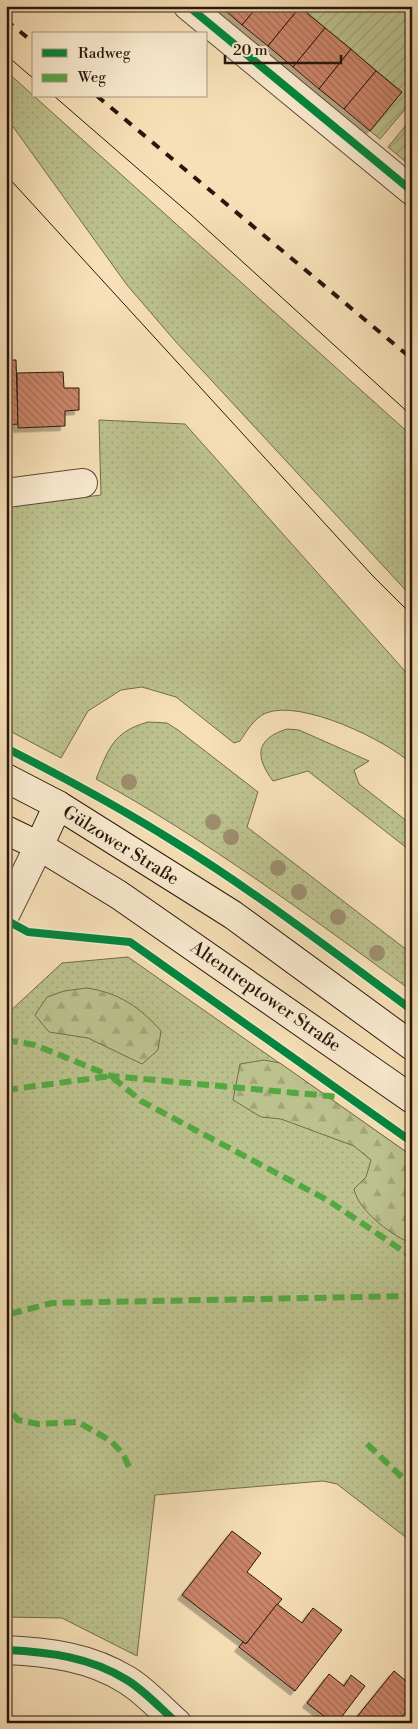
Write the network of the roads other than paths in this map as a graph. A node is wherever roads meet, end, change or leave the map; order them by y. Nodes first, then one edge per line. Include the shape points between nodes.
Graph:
1 (188, 6) edge
2 (412, 191) edge
3 (83, 483) dead end
4 (6, 493) edge
5 (6, 778) edge
6 (58, 805) junction
7 (6, 830) edge
8 (39, 846) junction
9 (6, 913) edge
10 (412, 1046) edge
11 (412, 1099) edge
12 (6, 1650) edge
13 (177, 1723) edge

1 - 2 main road
3 - 4 main road
5 - 6 main road, Gülzower Straße
6 - 8 main road
6 - 10 main road, Gülzower Straße via 233,915
7 - 8 main road
8 - 9 main road
8 - 11 main road, Altentreptower Straße via 119,895
12 - 13 main road via 47,1652 89,1662 128,1680

